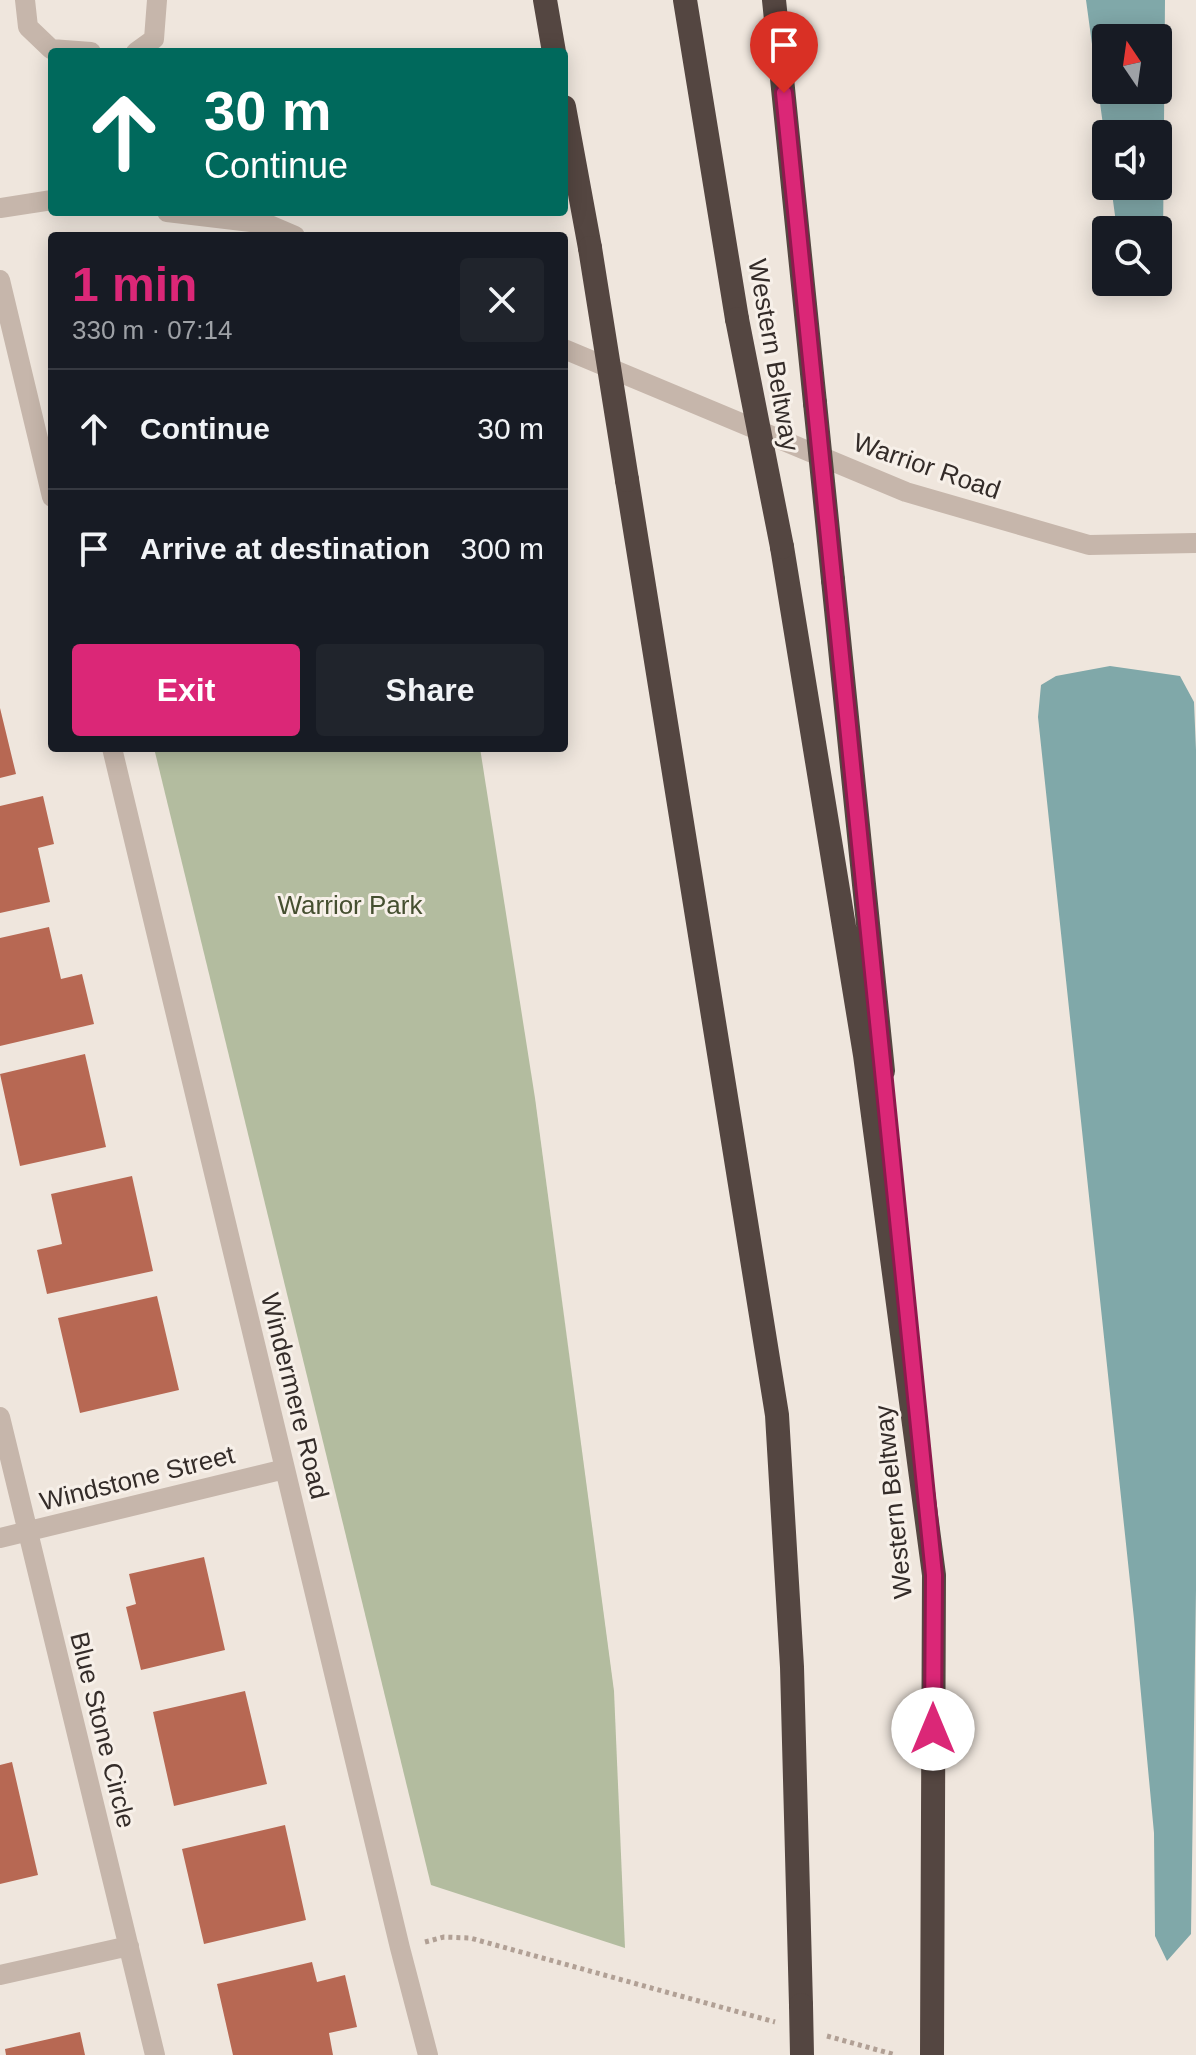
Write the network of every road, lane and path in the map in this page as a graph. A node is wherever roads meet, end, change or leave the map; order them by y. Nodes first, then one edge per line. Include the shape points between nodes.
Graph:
1 (25, 0) edge
2 (157, 0) edge
3 (545, 0) edge
4 (685, 0) edge
5 (774, 0) edge
6 (50, 48) edge
7 (142, 48) edge
8 (553, 48) edge
9 (568, 129) edge
10 (48, 201) edge
11 (0, 208) edge
12 (200, 216) edge
13 (286, 232) edge
14 (0, 280) edge
15 (568, 351) edge
16 (48, 480) edge
17 (1196, 543) edge
18 (113, 752) edge
19 (0, 1417) edge
20 (285, 1469) junction
21 (28, 1531) junction
22 (0, 1538) edge
23 (934, 1575) junction
24 (129, 1946) junction
25 (400, 1948) junction
26 (0, 1975) edge
27 (796, 2015) junction
28 (820, 2034) dead end
29 (933, 2046) edge
30 (155, 2055) edge
31 (428, 2055) edge
32 (802, 2055) edge
33 (896, 2055) edge

1 - 6 street via 28,27
2 - 7 street via 154,39
3 - 8 highway
4 - 23 highway, Western Beltway, bridge via 865,1055
5 - 23 highway, bridge
9 - 27 highway, bridge via 777,1415 792,1667
10 - 11 street
12 - 13 street via 267,224
14 - 16 street
15 - 17 street, Warrior Road via 906,492 1089,545
18 - 20 street, Windermere Road
19 - 21 street, Blue Stone Circle
20 - 21 street, Windstone Street
20 - 25 street, Windermere Road
21 - 22 street, Windstone Street
21 - 24 street, Blue Stone Circle
23 - 29 highway, Western Beltway
24 - 26 street
24 - 30 street, Blue Stone Circle
25 - 27 path via 444,1937 470,1938
25 - 31 street, Windermere Road
27 - 32 highway, bridge
28 - 33 path

